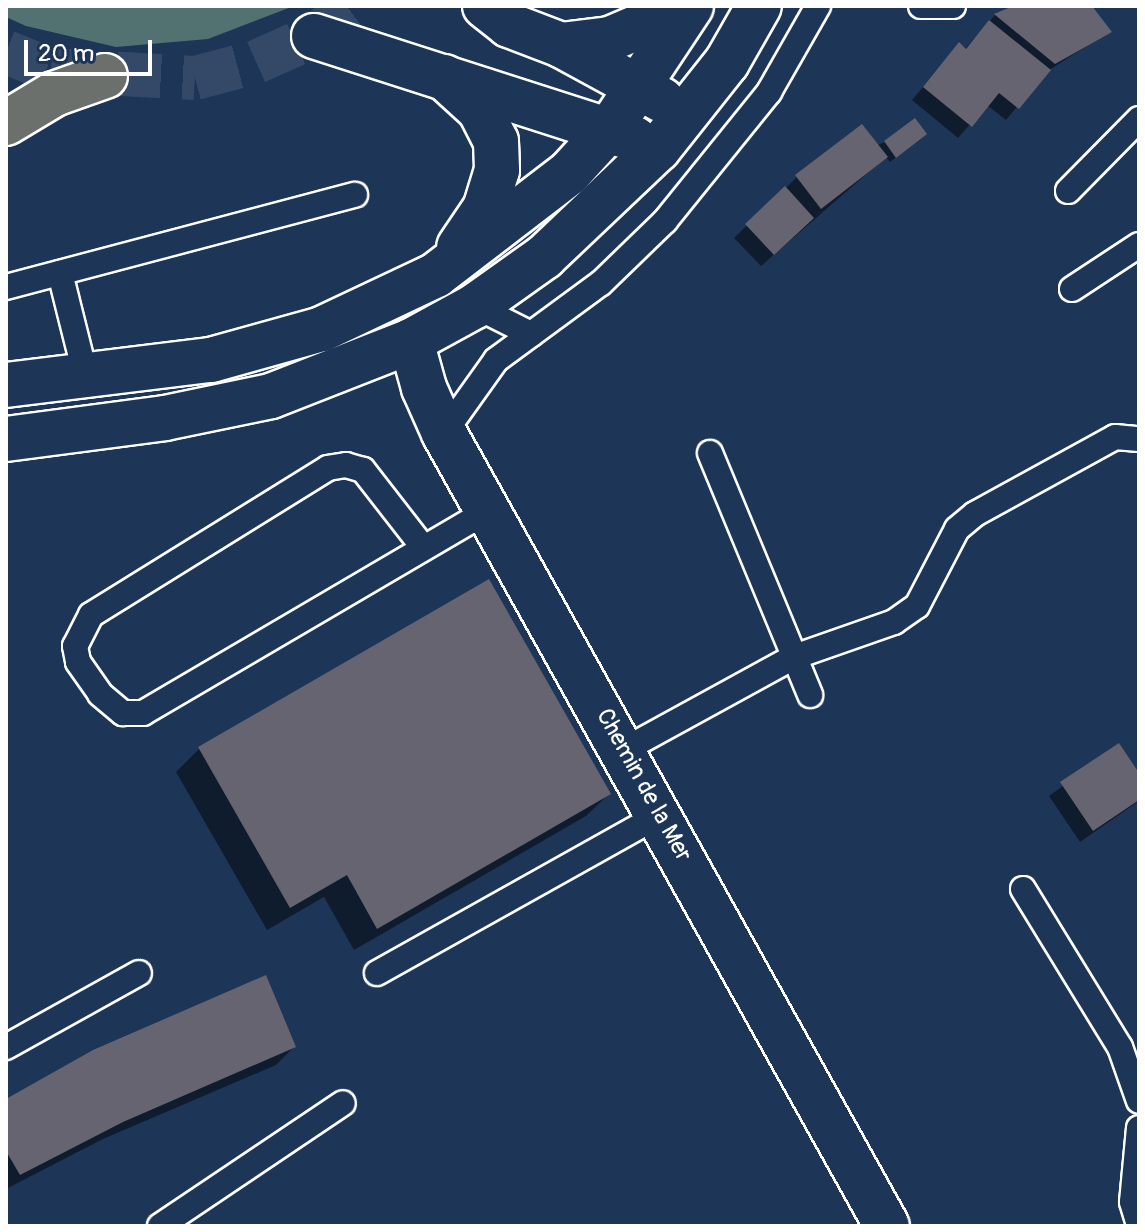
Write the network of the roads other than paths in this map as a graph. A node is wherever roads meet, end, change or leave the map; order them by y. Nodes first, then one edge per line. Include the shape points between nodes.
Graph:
1 (485, 6) edge
2 (665, 6) edge
3 (691, 6) edge
4 (759, 6) edge
5 (818, 6) edge
6 (921, 6) edge
7 (953, 6) edge
8 (314, 36) dead end
9 (561, 45) junction
10 (440, 72) junction
11 (105, 76) dead end
12 (639, 85) junction
13 (686, 117) junction
14 (1139, 119) edge
15 (6, 123) edge
16 (611, 127) junction
17 (658, 149) junction
18 (1068, 191) dead end
19 (355, 195) dead end
20 (506, 223) junction
21 (1139, 245) edge
22 (60, 273) junction
23 (436, 275) junction
24 (6, 287) edge
25 (1072, 289) dead end
26 (475, 306) junction
27 (531, 334) junction
28 (411, 341) junction
29 (86, 377) junction
30 (6, 385) edge
31 (6, 416) edge
32 (444, 433) junction
33 (6, 439) edge
34 (1139, 439) edge
35 (710, 453) dead end
36 (491, 509) junction
37 (423, 547) junction
38 (794, 657) junction
39 (810, 695) dead end
40 (624, 750) junction
41 (660, 815) junction
42 (1023, 889) dead end
43 (139, 973) dead end
44 (377, 973) dead end
45 (6, 1047) edge
46 (1139, 1101) edge
47 (343, 1103) dead end
48 (1139, 1128) edge
49 (1139, 1225) edge
50 (160, 1226) edge
51 (887, 1226) edge

1 - 9 main road via 509,25
2 - 9 main road via 657,19 610,39
3 - 12 main road
4 - 13 main road via 727,62
5 - 27 lane via 769,92 665,221 601,283
6 - 7 lane
8 - 10 main road
9 - 12 main road
10 - 16 main road
10 - 23 main road via 480,110 496,141 497,170 486,207
11 - 15 highway via 54,94
12 - 13 main road
12 - 16 main road
13 - 17 main road
14 - 18 lane
16 - 17 main road
16 - 20 main road via 569,173
17 - 26 main road via 544,257
19 - 22 lane
20 - 23 main road
20 - 28 main road via 489,268 419,308
21 - 25 lane
22 - 24 lane
22 - 29 lane
23 - 29 main road via 322,329 211,360
26 - 27 lane
26 - 28 main road
27 - 32 lane via 496,360
28 - 32 main road, Chemin de la Mer
28 - 33 main road via 271,396 165,418
29 - 30 main road
29 - 31 main road via 68,404
32 - 36 main road, Chemin de la Mer
34 - 38 lane via 1115,437 975,514 957,529 917,606 894,622
35 - 38 lane
36 - 37 lane
36 - 40 main road, Chemin de la Mer
37 - 37 lane via 377,482 346,465 328,468 91,615 75,646 78,662 100,694 123,713 143,713
38 - 39 lane
38 - 40 lane
40 - 41 main road, Chemin de la Mer
41 - 44 lane
41 - 51 main road, Chemin de la Mer
42 - 46 lane via 1120,1047
43 - 45 lane
47 - 50 lane
48 - 49 lane via 1132,1202

